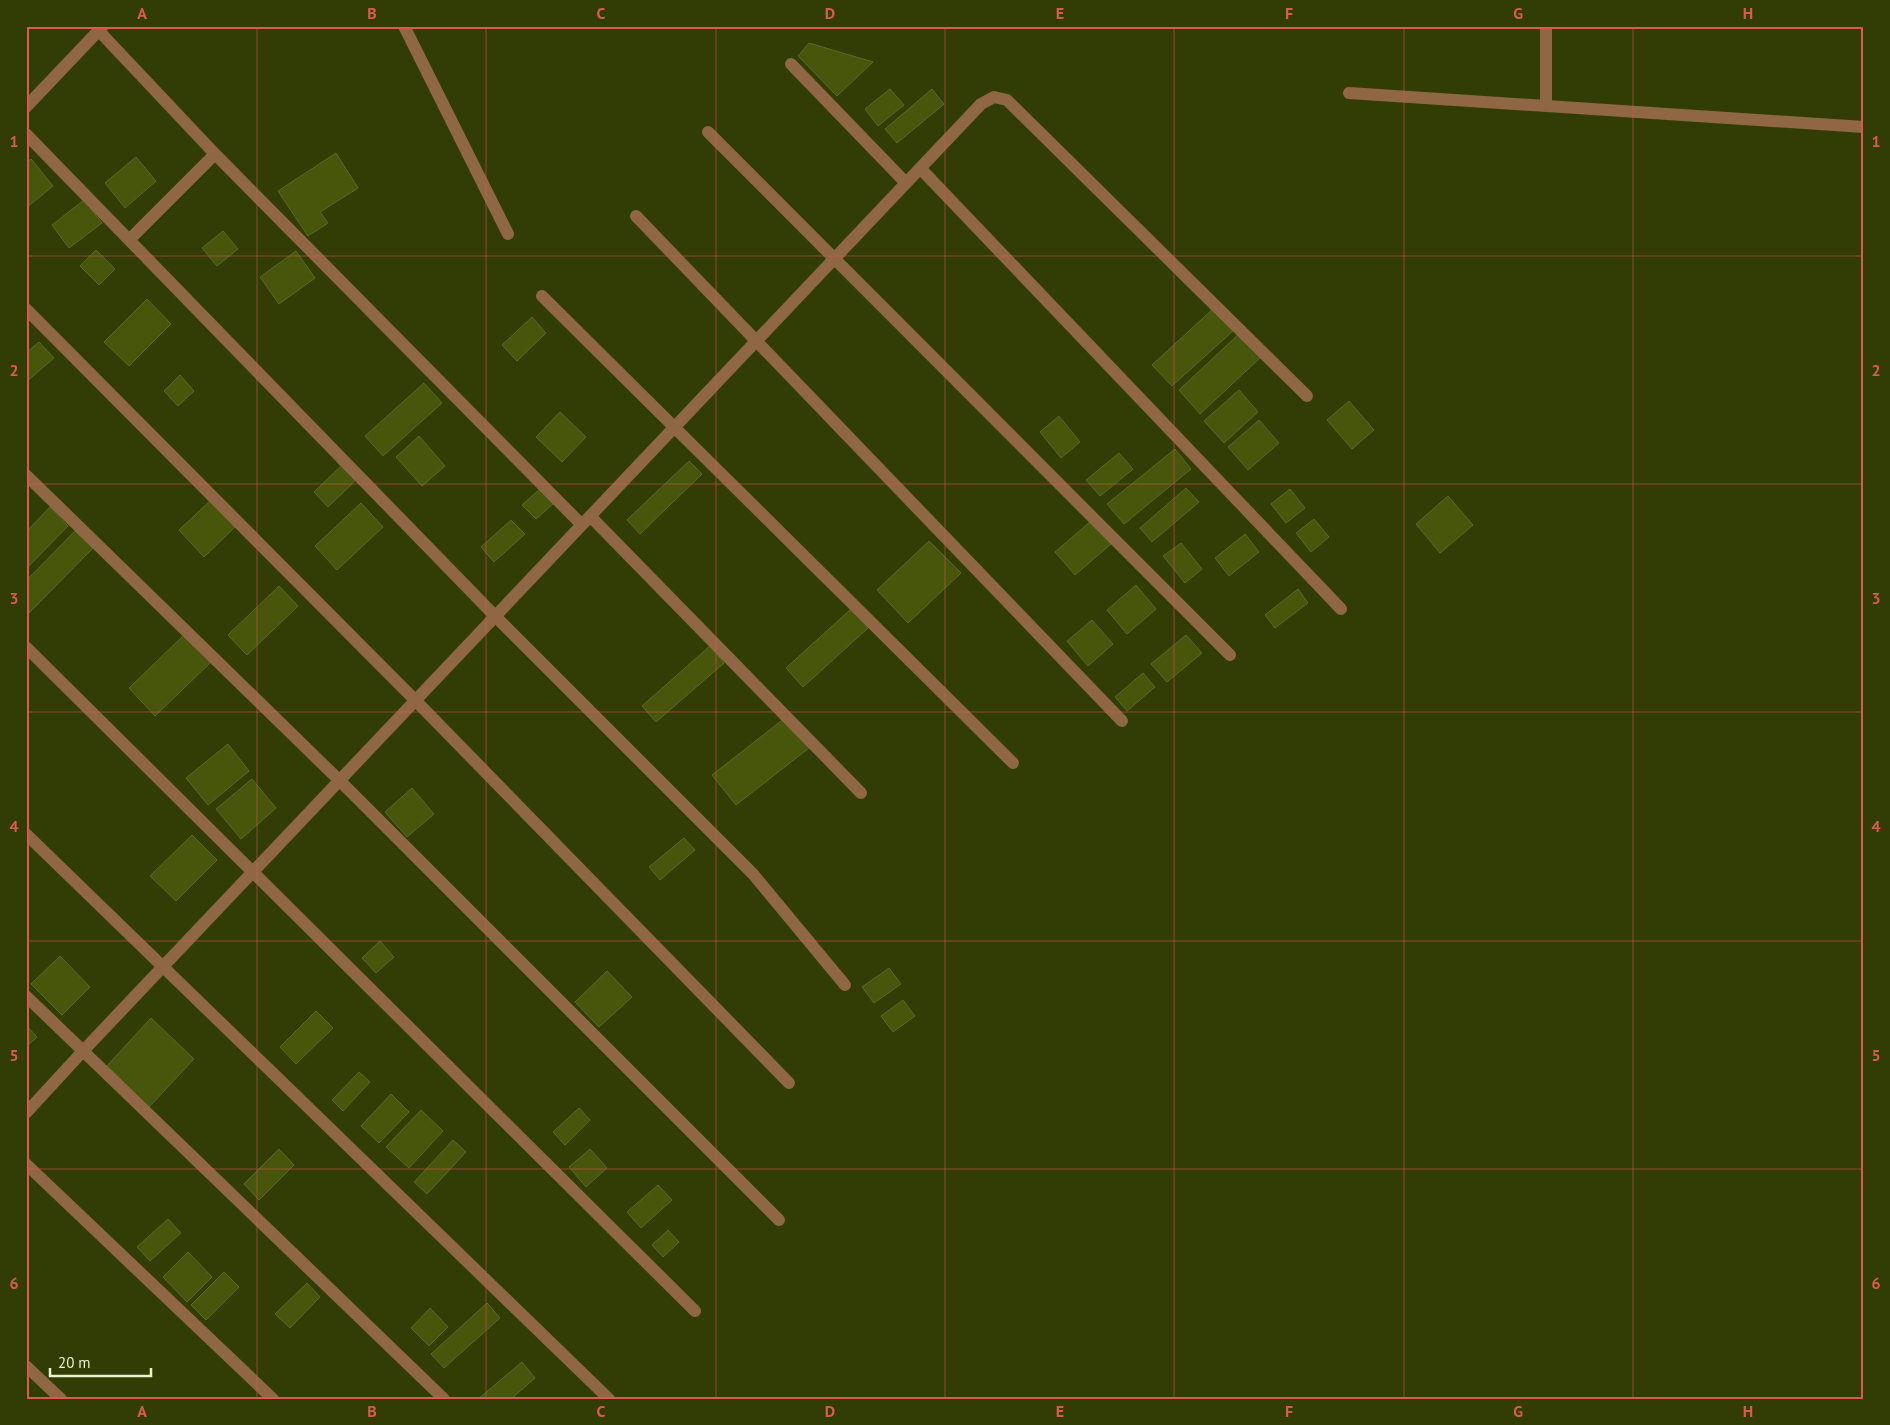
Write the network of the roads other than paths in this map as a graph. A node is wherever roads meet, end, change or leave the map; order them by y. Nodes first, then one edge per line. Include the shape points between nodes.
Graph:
1 (404, 26) edge
2 (1546, 26) edge
3 (101, 28) edge
4 (792, 64) dead end
5 (1349, 93) dead end
6 (1546, 106) junction
7 (26, 107) edge
8 (1864, 127) edge
9 (708, 132) dead end
10 (26, 134) edge
11 (215, 154) junction
12 (920, 168) junction
13 (906, 184) junction
14 (636, 216) dead end
15 (508, 234) dead end
16 (129, 240) junction
17 (834, 259) junction
18 (542, 296) dead end
19 (26, 309) edge
20 (756, 342) junction
21 (1307, 396) dead end
22 (675, 428) junction
23 (28, 479) edge
24 (586, 521) junction
25 (1342, 609) dead end
26 (496, 617) junction
27 (26, 648) edge
28 (1230, 655) dead end
29 (416, 700) junction
30 (1122, 721) dead end
31 (1014, 763) dead end
32 (340, 781) junction
33 (862, 793) dead end
34 (26, 834) edge
35 (252, 872) junction
36 (164, 966) junction
37 (846, 985) dead end
38 (26, 996) edge
39 (83, 1051) junction
40 (789, 1083) dead end
41 (26, 1113) edge
42 (26, 1164) edge
43 (779, 1220) dead end
44 (695, 1311) dead end
45 (26, 1366) edge
46 (62, 1399) edge
47 (273, 1399) edge
48 (444, 1399) edge
49 (609, 1399) edge

1 - 15 street
2 - 6 street
3 - 7 street
3 - 11 street
4 - 13 street
5 - 6 street
6 - 8 street
9 - 17 street
10 - 16 street
11 - 16 street
11 - 24 street
12 - 13 street
12 - 21 street via 981,104 994,97 1008,100
12 - 25 street
13 - 17 street
14 - 20 street
16 - 26 street
17 - 20 street
17 - 28 street
18 - 22 street
19 - 29 street
20 - 22 street
20 - 30 street
22 - 24 street
22 - 31 street
23 - 32 street
24 - 26 street
24 - 33 street
26 - 29 street
26 - 37 street via 753,874
27 - 35 street
29 - 32 street
29 - 40 street
32 - 35 street
32 - 43 street
34 - 36 street
35 - 36 street
35 - 44 street
36 - 39 street
36 - 49 street
38 - 39 street
39 - 41 street
39 - 48 street
42 - 47 street
45 - 46 street

